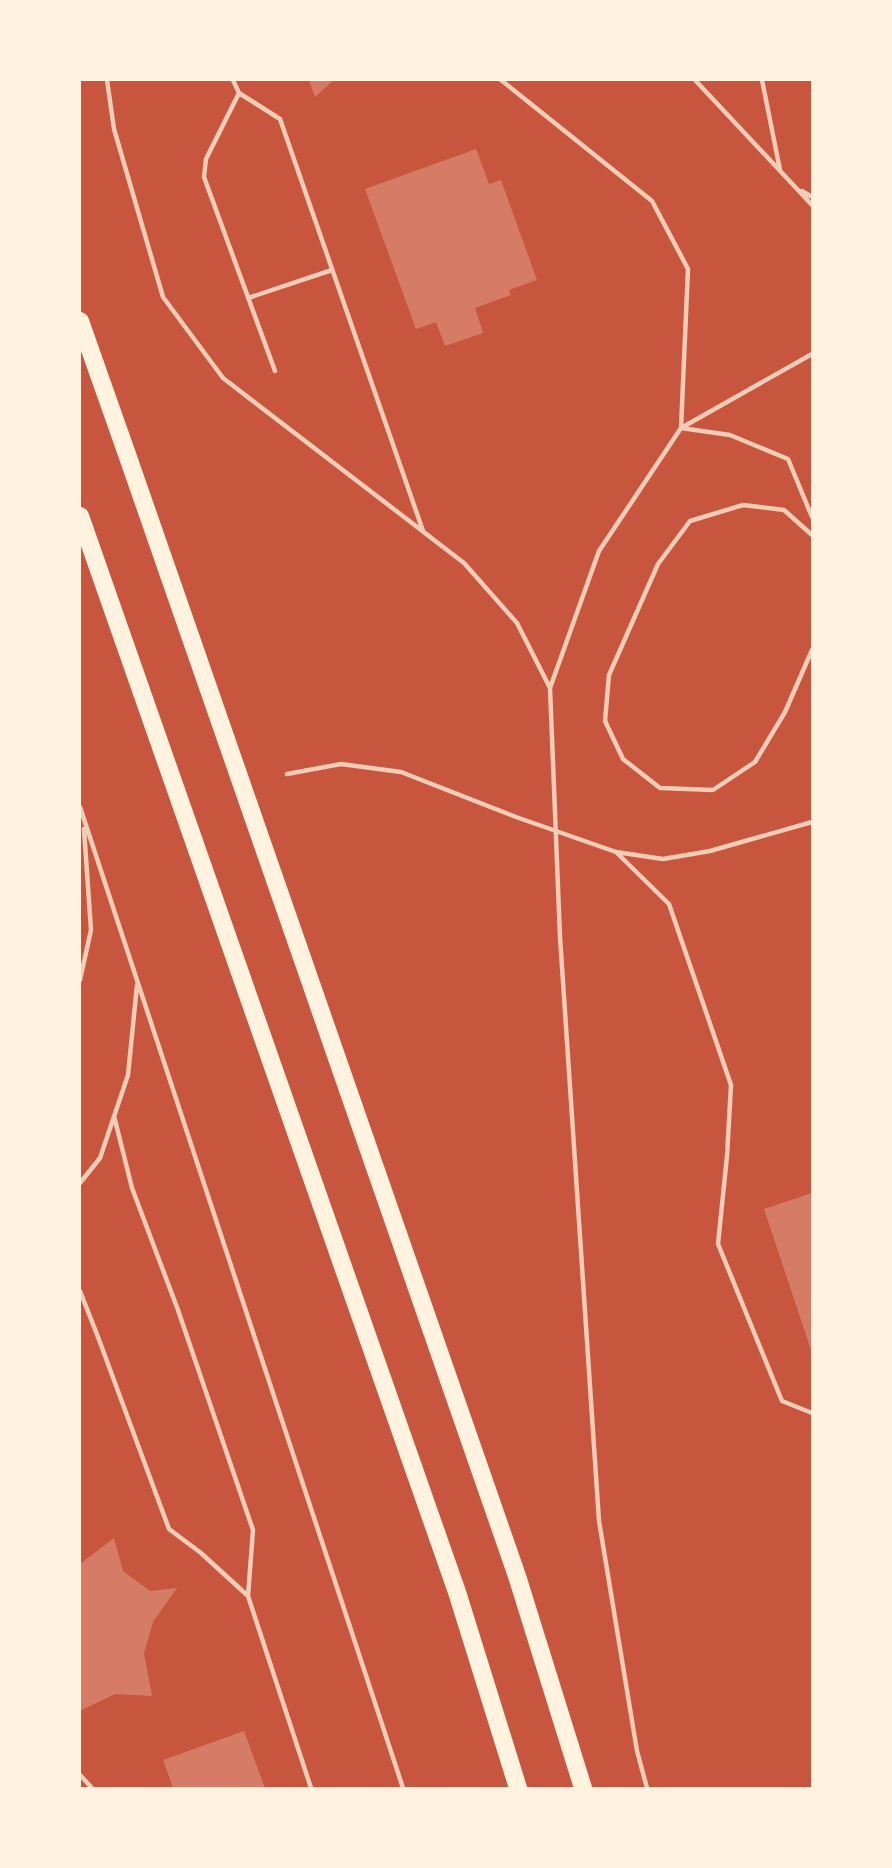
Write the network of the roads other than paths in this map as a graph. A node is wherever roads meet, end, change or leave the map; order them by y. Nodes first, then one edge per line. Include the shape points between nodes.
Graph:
1 (108, 80) edge
2 (233, 80) edge
3 (501, 80) edge
4 (695, 80) edge
5 (762, 80) edge
6 (239, 93) junction
7 (780, 170) junction
8 (798, 189) junction
9 (813, 197) edge
10 (813, 205) edge
11 (332, 270) junction
12 (248, 298) junction
13 (80, 321) edge
14 (813, 354) edge
15 (275, 371) dead end
16 (681, 428) junction
17 (80, 516) edge
18 (813, 517) edge
19 (423, 531) junction
20 (813, 535) edge
21 (813, 650) edge
22 (550, 688) junction
23 (287, 774) dead end
24 (80, 807) edge
25 (84, 820) junction
26 (813, 822) edge
27 (615, 852) junction
28 (80, 980) edge
29 (137, 983) junction
30 (114, 1116) junction
31 (80, 1183) edge
32 (80, 1291) edge
33 (813, 1413) edge
34 (248, 1596) junction
35 (80, 1775) edge
36 (92, 1788) edge
37 (311, 1788) edge
38 (403, 1788) edge
39 (518, 1788) edge
40 (583, 1788) edge
41 (647, 1788) edge

1 - 19 lane via 114,129 163,297 223,378
2 - 6 lane
3 - 16 lane via 652,201 688,269
4 - 7 lane
5 - 7 lane
6 - 11 lane via 280,119
6 - 12 lane via 206,159 204,177
7 - 8 lane
8 - 9 lane
8 - 10 lane
11 - 12 lane
11 - 19 lane
12 - 15 lane
13 - 40 highway via 517,1576
14 - 16 lane
16 - 18 lane via 730,435 788,459
16 - 22 lane via 599,551
17 - 39 highway via 457,1592
19 - 22 lane via 464,564 518,623
20 - 21 lane via 784,510 743,505 690,521 658,564 609,675 605,721 623,759 660,788 713,790 755,762 785,712
22 - 41 lane via 560,937 598,1521 637,1751
23 - 27 lane via 341,764 401,772
24 - 25 lane
25 - 28 lane via 91,930
25 - 29 lane
26 - 27 lane via 710,851 663,859
27 - 33 lane via 669,904 731,1085 718,1244 782,1401
29 - 30 lane via 128,1075
29 - 38 lane
30 - 31 lane via 100,1158
30 - 34 lane via 132,1188 253,1530
32 - 34 lane via 169,1529
34 - 37 lane
35 - 36 lane

